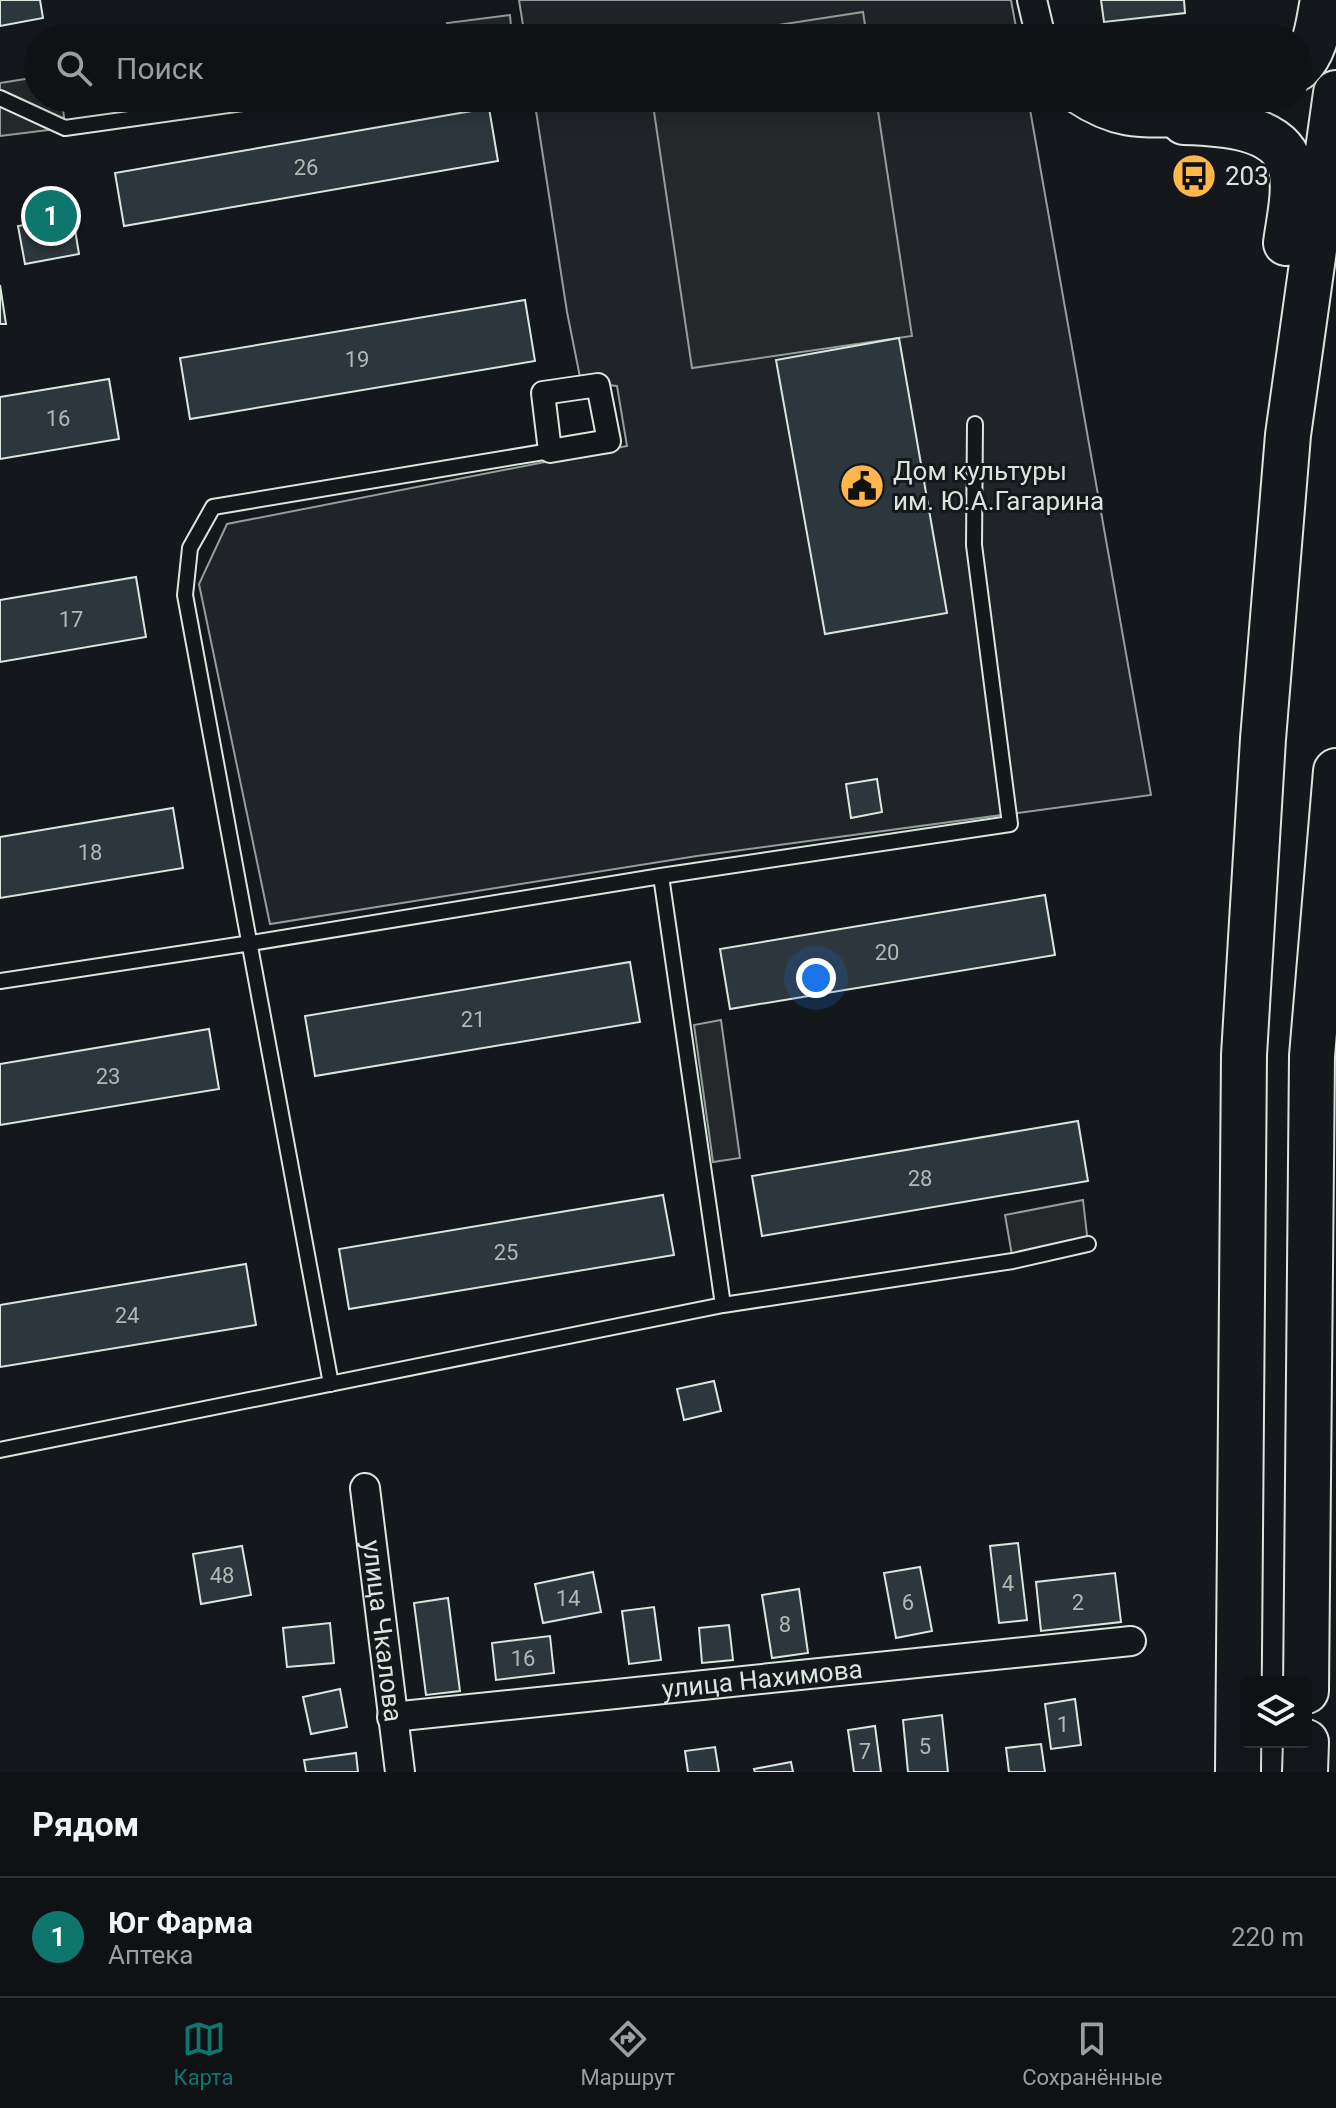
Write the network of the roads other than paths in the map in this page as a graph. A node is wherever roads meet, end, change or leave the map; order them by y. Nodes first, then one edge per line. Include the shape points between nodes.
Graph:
1 (1032, 0) edge
2 (1323, 0) edge
3 (1038, 24) edge
4 (1312, 48) edge
5 (1336, 93) edge
6 (0, 98) edge
7 (24, 109) edge
8 (30, 112) edge
9 (179, 112) edge
10 (1097, 112) edge
11 (1214, 112) edge
12 (1184, 122) junction
13 (975, 424) dead end
14 (1288, 435) junction
15 (550, 451) dead end
16 (1336, 771) edge
17 (661, 876) junction
18 (251, 943) junction
19 (0, 981) edge
20 (1244, 1055) junction
21 (1312, 1056) junction
22 (1088, 1244) dead end
23 (723, 1305) junction
24 (331, 1384) junction
25 (0, 1450) edge
26 (365, 1488) dead end
27 (1131, 1641) dead end
28 (1306, 1676) edge
29 (392, 1717) junction
30 (1306, 1748) edge
31 (400, 1772) edge
32 (1238, 1772) edge
33 (1305, 1772) edge

1 - 3 street
2 - 4 highway
5 - 14 highway
6 - 7 lane
8 - 9 lane via 65,128
10 - 12 street via 1140,124
11 - 12 highway
12 - 14 highway via 1226,123 1260,133 1285,152 1291,167 1293,189 1275,333 1275,377
13 - 17 lane via 974,545 1010,824
14 - 20 highway
15 - 18 lane via 213,507 190,548 185,595
16 - 21 highway
17 - 18 lane
17 - 23 lane
18 - 19 lane
18 - 24 lane
20 - 21 highway via 1253,1108 1265,1123 1288,1123 1299,1115
20 - 32 highway
21 - 28 highway
22 - 23 lane via 1013,1261
23 - 24 lane
24 - 25 lane
26 - 29 street, улица Чкалова
27 - 29 street, улица Нахимова
29 - 31 street, улица Чкалова
30 - 33 highway

